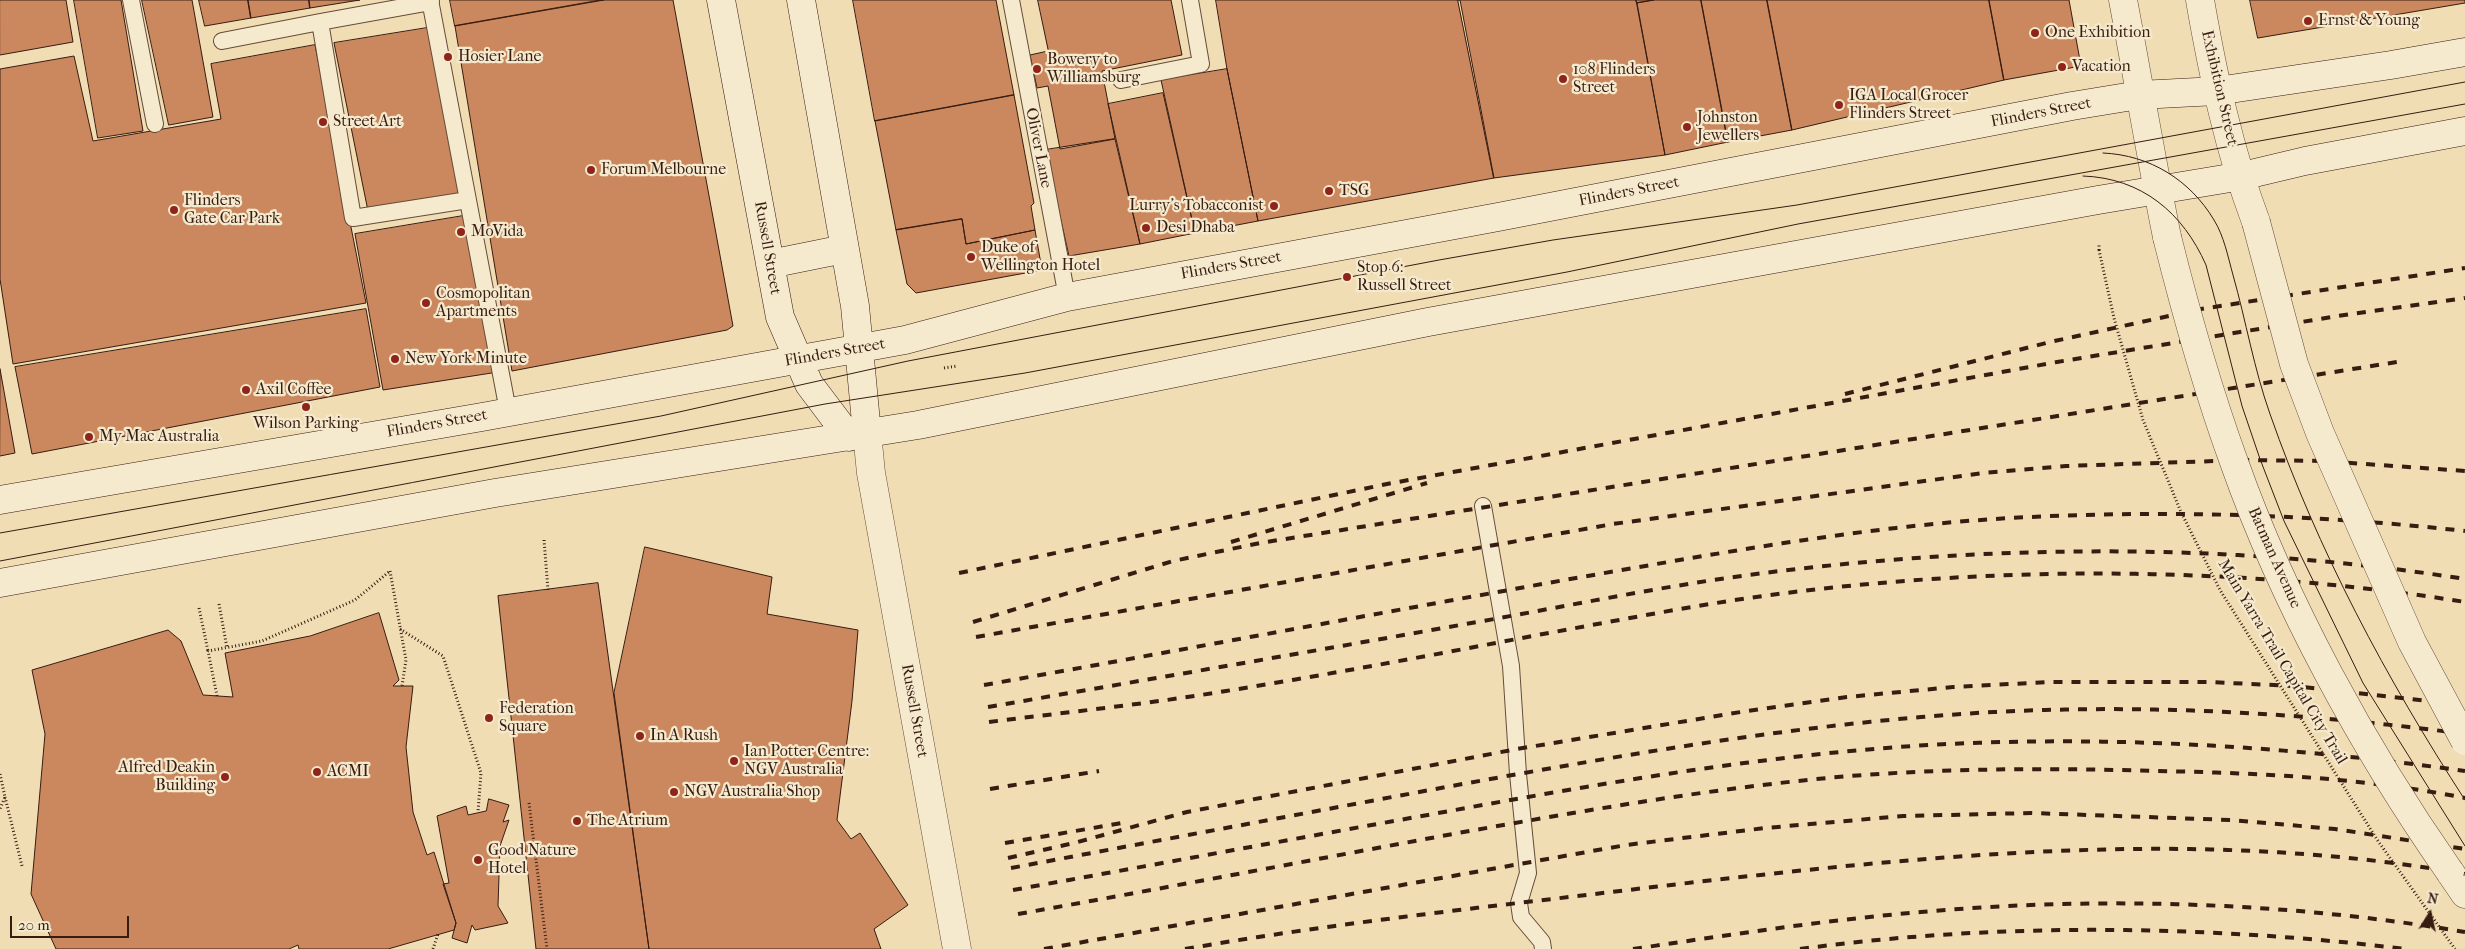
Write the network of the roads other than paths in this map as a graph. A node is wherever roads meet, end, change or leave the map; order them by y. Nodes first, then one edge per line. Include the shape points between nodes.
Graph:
1 (131, 0) edge
2 (721, 0) edge
3 (801, 0) edge
4 (1011, 0) edge
5 (1190, 0) edge
6 (2123, 0) edge
7 (2200, 0) edge
8 (430, 1) edge
9 (320, 22) junction
10 (222, 41) dead end
11 (2465, 52) edge
12 (1121, 80) dead end
13 (2217, 90) junction
14 (2139, 96) junction
15 (155, 124) dead end
16 (2465, 130) edge
17 (2242, 176) junction
18 (2157, 189) junction
19 (468, 200) junction
20 (844, 249) junction
21 (770, 264) junction
22 (1066, 296) junction
23 (859, 347) junction
24 (797, 360) junction
25 (508, 412) junction
26 (858, 435) junction
27 (0, 500) edge
28 (1483, 506) dead end
29 (0, 583) edge
30 (2465, 741) edge
31 (2465, 894) edge
32 (957, 949) edge
33 (1543, 949) edge

1 - 15 lane
2 - 21 main road, Russell Street
3 - 20 main road, Russell Street
4 - 22 lane, Oliver Lane
5 - 12 lane via 1201,64
6 - 14 main road
7 - 13 main road, Exhibition Street
8 - 9 lane
8 - 19 lane
9 - 10 lane
9 - 19 lane via 353,218
11 - 13 main road, Flinders Street
13 - 14 main road, Flinders Street
13 - 17 main road, Exhibition Street
14 - 18 main road
14 - 22 main road, Flinders Street
16 - 17 main road
17 - 18 main road
17 - 30 main road, bridge via 2294,364 2320,433 2412,642
18 - 26 main road via 1428,322
18 - 31 main road, Batman Avenue, bridge via 2199,358 2252,511 2307,629 2405,808
19 - 25 lane
20 - 21 main road
20 - 23 main road, Russell Street
21 - 24 main road, Russell Street via 780,317
22 - 23 main road, Flinders Street via 905,340
23 - 24 main road, Flinders Street
23 - 26 main road, Russell Street
24 - 25 main road, Flinders Street
24 - 26 main road, Russell Street via 809,384
25 - 27 main road, Flinders Street
26 - 29 main road via 496,493
26 - 32 main road, Russell Street via 871,473
28 - 33 lane via 1511,666 1528,873 1519,903 1521,917 1542,942

